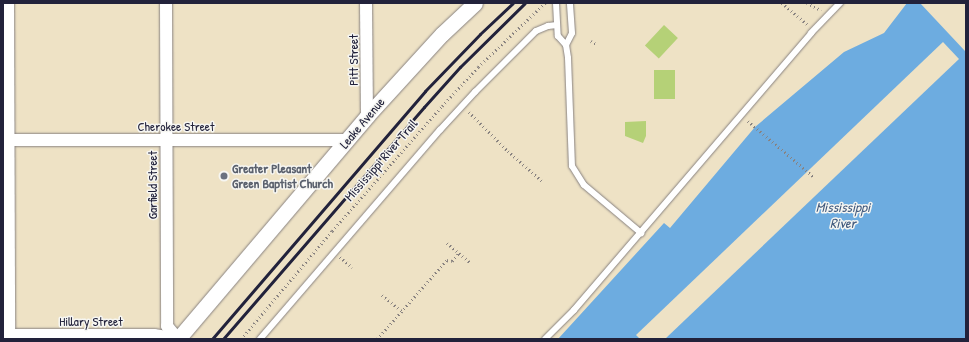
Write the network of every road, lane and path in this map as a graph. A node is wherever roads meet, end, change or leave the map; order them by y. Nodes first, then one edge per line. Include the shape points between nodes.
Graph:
1 (8, 3) edge
2 (166, 3) edge
3 (366, 3) edge
4 (475, 3) edge
5 (545, 3) edge
6 (556, 3) edge
7 (570, 3) edge
8 (782, 3) edge
9 (807, 3) edge
10 (840, 3) edge
11 (831, 14) junction
12 (557, 25) junction
13 (815, 30) junction
14 (591, 41) dead end
15 (596, 44) dead end
16 (566, 45) junction
17 (465, 109) dead end
18 (367, 116) junction
19 (748, 121) dead end
20 (6, 140) edge
21 (166, 140) junction
22 (348, 140) junction
23 (814, 176) dead end
24 (542, 181) dead end
25 (641, 233) junction
26 (447, 243) dead end
27 (459, 253) junction
28 (338, 255) dead end
29 (471, 263) dead end
30 (352, 267) dead end
31 (382, 295) dead end
32 (402, 311) junction
33 (7, 336) edge
34 (178, 339) edge
35 (241, 339) edge
36 (260, 339) edge
37 (377, 339) edge
38 (545, 339) edge

1 - 20 street
2 - 21 street, Garfield Street
3 - 18 street, Pitt Street
4 - 18 street, Leake Avenue via 442,34
5 - 35 path, Mississippi River Trail via 478,67 442,106
6 - 12 lane
7 - 16 lane via 572,33
8 - 13 path
9 - 11 path
10 - 11 lane
11 - 13 lane
12 - 16 lane via 558,36
12 - 36 lane via 536,31 475,92
13 - 25 lane
14 - 15 path
16 - 25 lane via 572,166 584,185
17 - 24 path
18 - 22 street, Leake Avenue
19 - 23 path
20 - 21 street, Cherokee Street
20 - 33 street
21 - 22 street, Cherokee Street
21 - 34 street, Garfield Street via 167,326
22 - 34 street, Leake Avenue
25 - 38 lane via 574,310
26 - 27 path
27 - 29 path
27 - 32 path via 452,261 446,260
28 - 30 path
31 - 32 path
32 - 37 path
33 - 34 street, Hillary Street via 154,335

